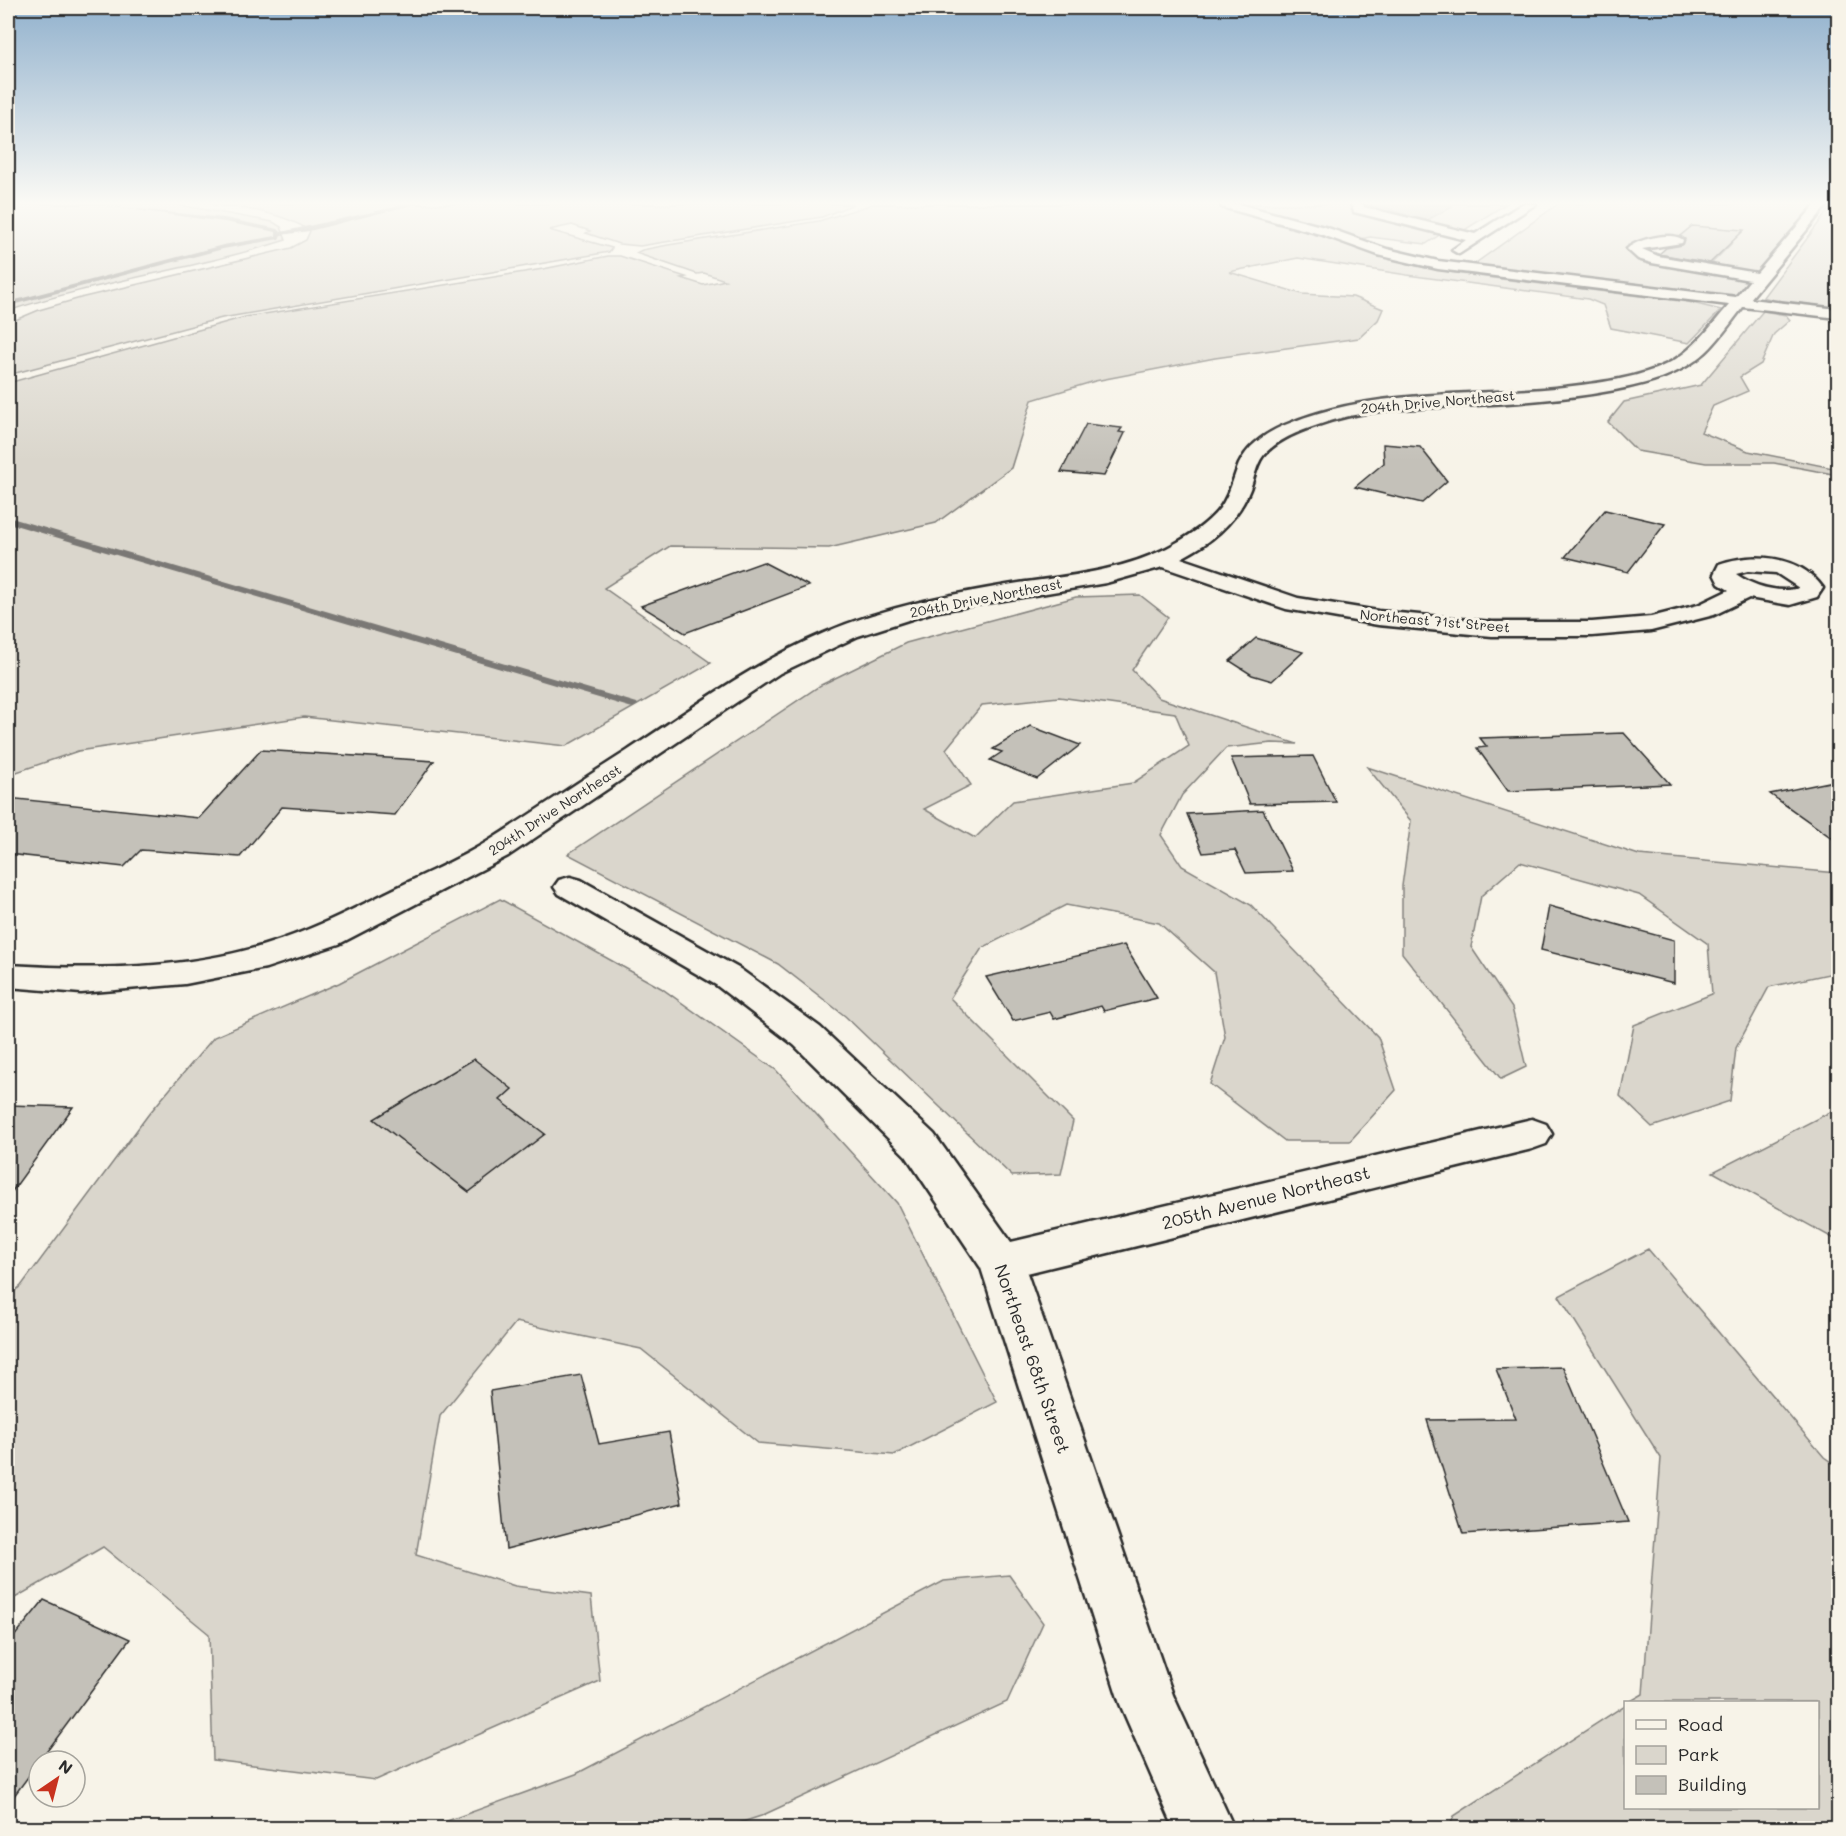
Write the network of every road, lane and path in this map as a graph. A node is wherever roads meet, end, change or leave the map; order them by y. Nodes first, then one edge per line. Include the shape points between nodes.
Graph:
1 (1640, 290) edge
2 (1751, 290) edge
3 (1741, 302) junction
4 (1839, 314) edge
5 (1162, 559) junction
6 (1746, 590) dead end
7 (570, 887) dead end
8 (8, 976) edge
9 (1532, 1134) dead end
10 (1001, 1262) junction
11 (1204, 1828) edge

1 - 3 street
2 - 3 street
3 - 4 street
3 - 5 street, 204th Drive Northeast via 1696,352 1676,366 1646,378 1561,392 1353,410 1315,419 1271,439 1253,456 1229,513 1202,536
5 - 6 street, Northeast 71st Street via 1294,603 1378,618 1492,629 1592,629 1651,624 1706,610
5 - 8 street, 204th Drive Northeast via 1118,574 931,606 861,626 806,650 771,668 497,849 327,936 266,957 184,973 81,981
7 - 10 street, Northeast 68th Street via 728,978 807,1036 920,1145
9 - 10 street, 205th Avenue Northeast
10 - 11 street, Northeast 68th Street via 1148,1704

